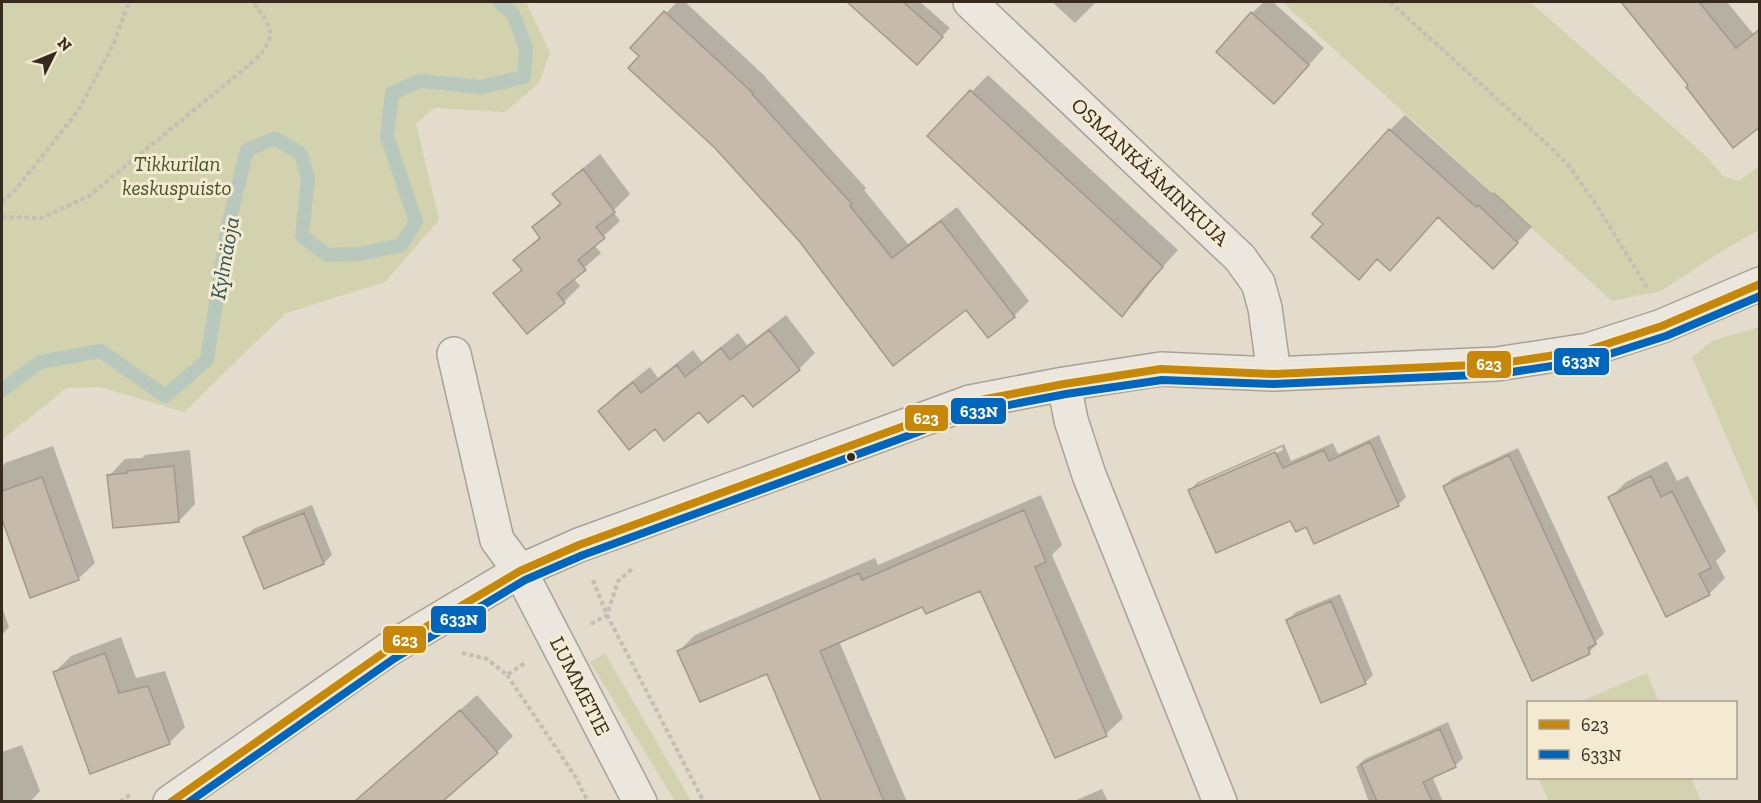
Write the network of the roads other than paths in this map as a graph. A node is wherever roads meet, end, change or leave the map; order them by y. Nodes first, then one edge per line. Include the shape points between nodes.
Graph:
1 (970, 2) edge
2 (1760, 284) edge
3 (454, 354) dead end
4 (1274, 374) junction
5 (1064, 384) junction
6 (520, 571) junction
7 (170, 801) edge
8 (640, 801) edge
9 (1220, 801) edge

1 - 4 street, OSMANKÄÄMINKUJA via 1240,258 1258,283
2 - 4 street via 1662,326 1588,350 1497,364
3 - 6 street, LUMMETIE via 497,540
4 - 5 street via 1161,369
5 - 6 street via 970,402 579,545
5 - 9 street via 1089,475
6 - 7 street via 389,649
6 - 8 street, LUMMETIE

